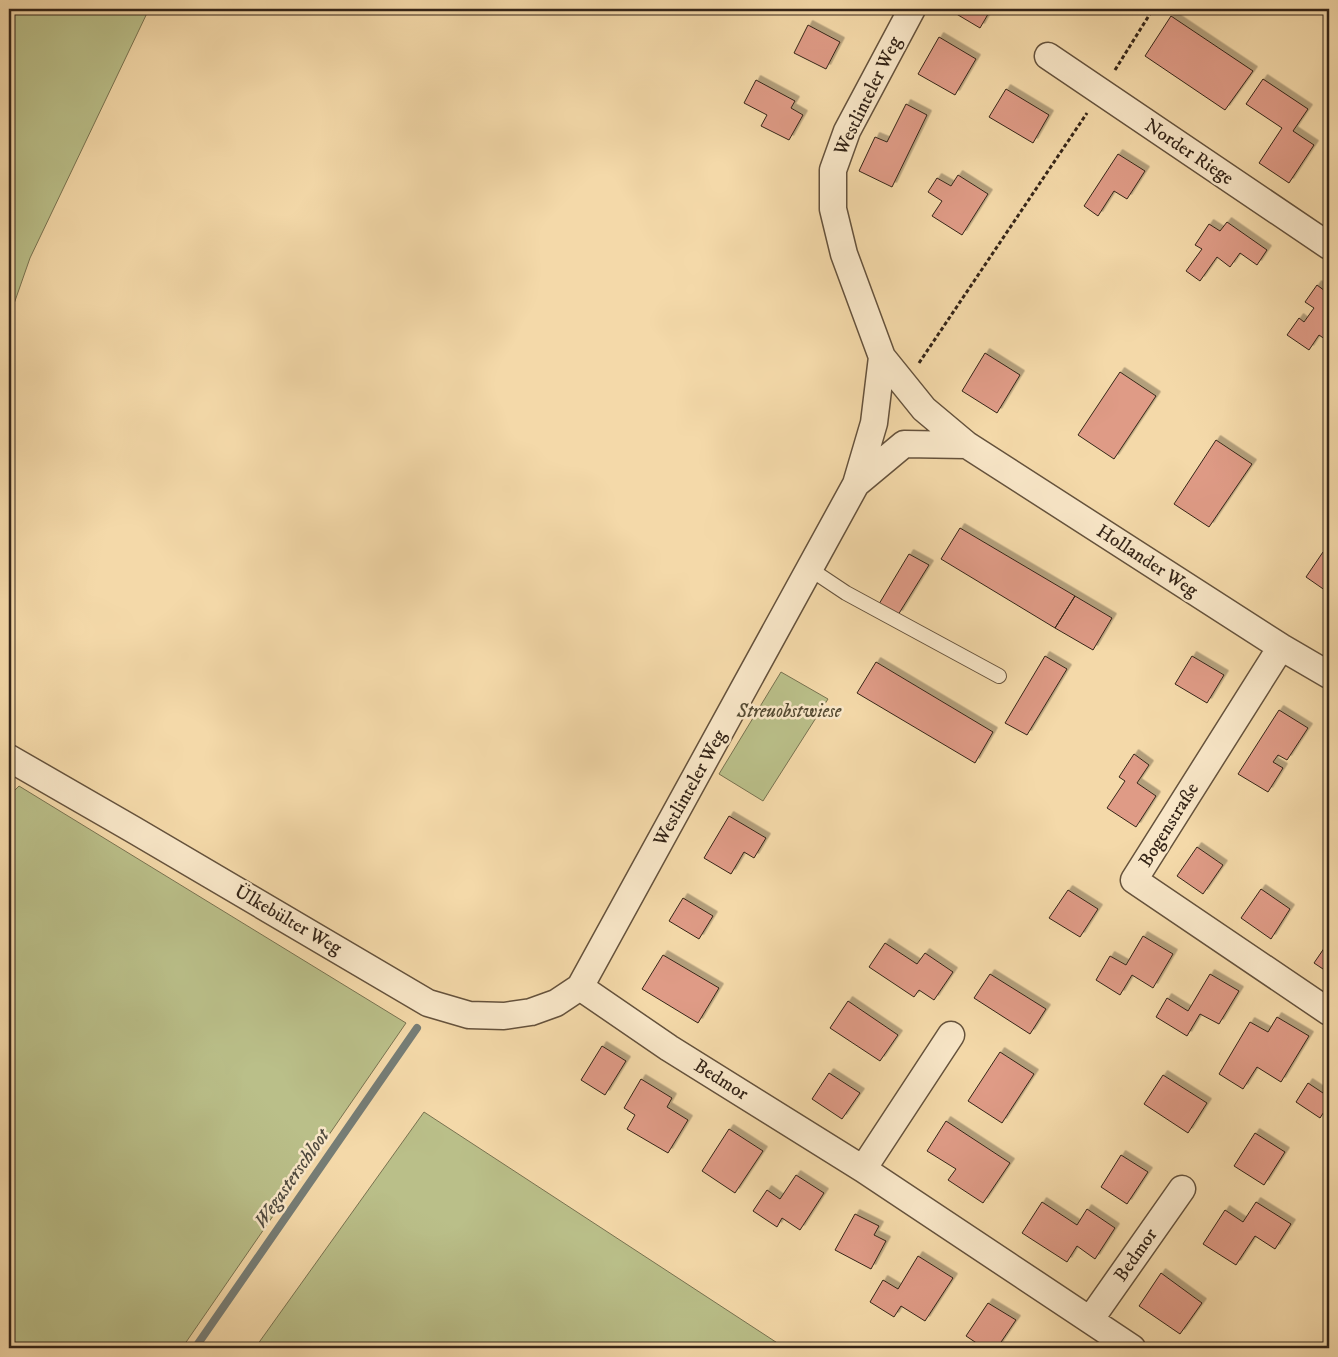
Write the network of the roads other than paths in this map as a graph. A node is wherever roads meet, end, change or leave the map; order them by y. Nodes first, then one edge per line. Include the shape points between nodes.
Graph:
1 (912, 9) edge
2 (1048, 56) dead end
3 (1329, 246) edge
4 (882, 357) junction
5 (967, 445) junction
6 (856, 484) junction
7 (810, 569) junction
8 (1281, 647) junction
9 (1329, 675) edge
10 (999, 676) dead end
11 (9, 758) edge
12 (580, 987) junction
13 (1329, 1012) edge
14 (951, 1035) dead end
15 (863, 1170) junction
16 (1182, 1189) dead end
17 (1090, 1320) junction
18 (1127, 1347) edge

1 - 4 street, Westlinteler Weg via 847,130 833,170 833,209 844,254
2 - 3 street, Norder Riege
4 - 5 street, Westlinteler Weg via 924,408
4 - 6 street, Westlinteler Weg via 874,423
5 - 6 street, Westlinteler Weg via 904,444
5 - 8 street, Hollander Weg
6 - 7 street, Westlinteler Weg
7 - 10 lane via 846,593
7 - 12 street, Westlinteler Weg
8 - 9 street, Hollander Weg
8 - 13 street, Bogenstraße via 1134,880
11 - 12 street, Ülkebülter Weg via 428,1003 469,1015 504,1016 531,1012 556,1003
12 - 15 street, Bedmor via 669,1048
14 - 15 street
15 - 17 street, Bedmor
16 - 17 street, Bedmor
17 - 18 street, Bedmor

